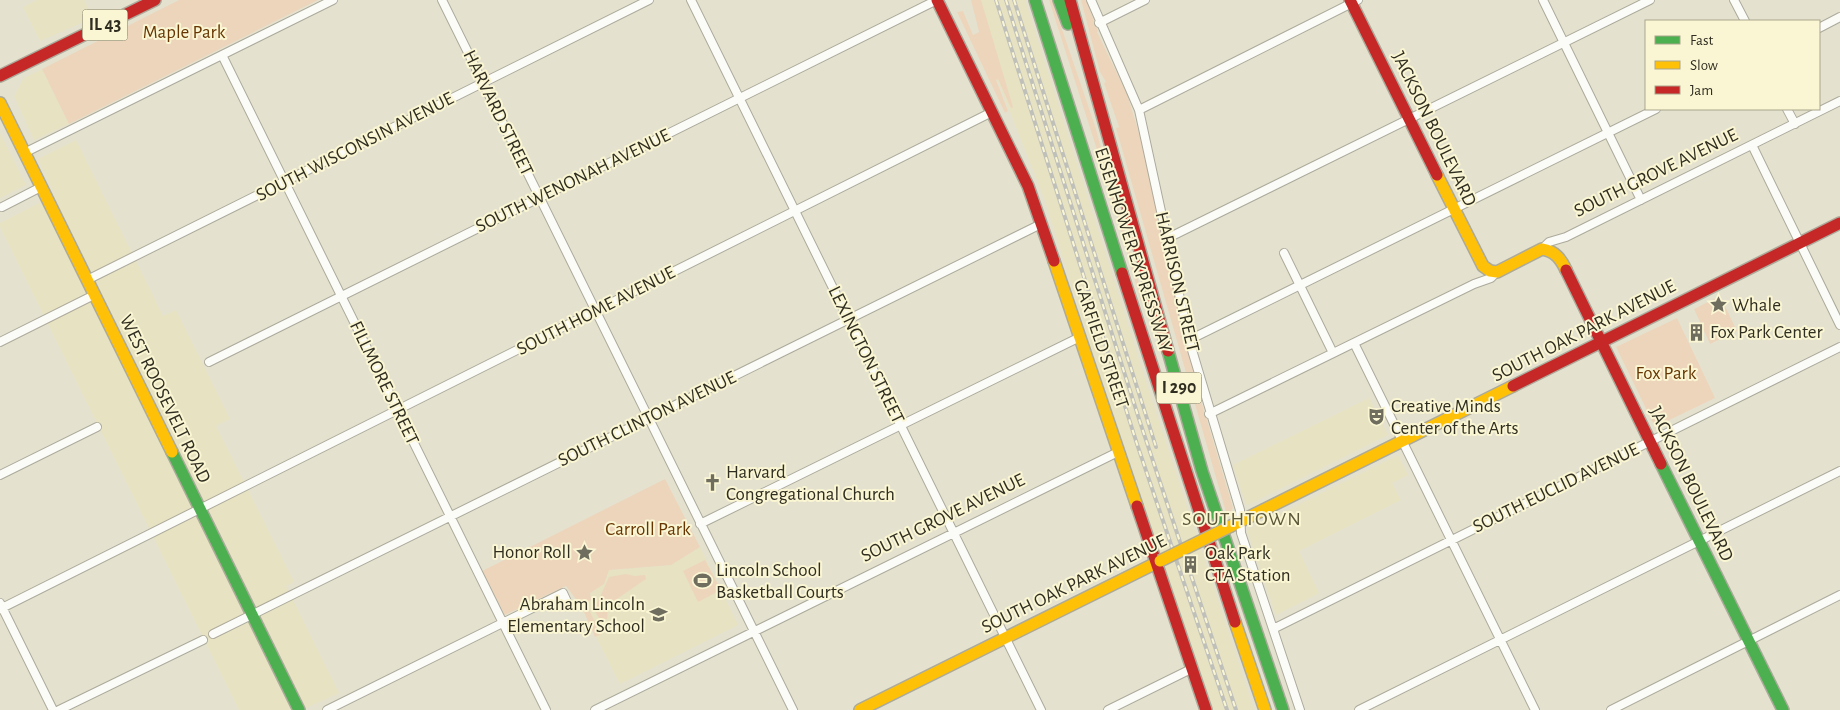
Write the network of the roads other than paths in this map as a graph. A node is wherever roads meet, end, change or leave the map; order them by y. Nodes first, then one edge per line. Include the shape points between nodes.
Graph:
1 (155, 0) edge
2 (333, 0) edge
3 (442, 0) edge
4 (649, 0) edge
5 (691, 0) edge
6 (937, 0) edge
7 (1035, 0) edge
8 (1059, 0) edge
9 (1070, 0) edge
10 (1090, 0) edge
11 (1146, 0) edge
12 (1543, 0) edge
13 (1650, 0) edge
14 (1734, 0) edge
15 (1353, 1) edge
16 (1840, 17) edge
17 (1744, 20) edge
18 (1100, 23) junction
19 (1820, 27) edge
20 (1564, 43) junction
21 (222, 56) junction
22 (1087, 63) junction
23 (0, 76) edge
24 (483, 83) junction
25 (739, 98) junction
26 (1840, 101) edge
27 (0, 103) edge
28 (1138, 110) junction
29 (1654, 110) edge
30 (1788, 110) edge
31 (992, 112) junction
32 (1410, 119) junction
33 (1795, 124) junction
34 (1608, 132) junction
35 (1752, 145) junction
36 (24, 153) junction
37 (284, 182) junction
38 (41, 187) junction
39 (540, 198) junction
40 (1641, 200) junction
41 (2, 207) dead end
42 (1454, 209) junction
43 (795, 211) junction
44 (1840, 223) edge
45 (1042, 224) junction
46 (1168, 238) junction
47 (1800, 243) junction
48 (1546, 249) junction
49 (1284, 253) dead end
50 (1494, 271) junction
51 (87, 280) junction
52 (1300, 285) junction
53 (94, 295) junction
54 (341, 296) junction
55 (596, 311) junction
56 (848, 320) junction
57 (1840, 324) edge
58 (1080, 338) junction
59 (1189, 340) junction
60 (0, 342) edge
61 (1601, 342) junction
62 (1354, 343) junction
63 (1840, 347) edge
64 (1333, 353) junction
65 (209, 362) dead end
66 (398, 411) junction
67 (1209, 414) junction
68 (648, 419) junction
69 (900, 424) junction
70 (97, 426) dead end
71 (1403, 441) junction
72 (1650, 442) junction
73 (1118, 452) junction
74 (1840, 471) edge
75 (0, 475) edge
76 (200, 510) junction
77 (450, 517) junction
78 (700, 524) junction
79 (1236, 524) junction
80 (954, 532) junction
81 (1452, 540) junction
82 (1700, 541) junction
83 (1158, 562) junction
84 (1840, 595) edge
85 (569, 606) dead end
86 (1, 607) edge
87 (252, 615) junction
88 (503, 623) junction
89 (1273, 629) junction
90 (753, 630) junction
91 (213, 634) dead end
92 (1006, 638) junction
93 (203, 640) dead end
94 (1500, 640) junction
95 (1749, 641) junction
96 (1191, 669) junction
97 (53, 710) edge
98 (59, 710) edge
99 (299, 710) edge
100 (326, 710) edge
101 (546, 710) edge
102 (595, 710) edge
103 (793, 710) edge
104 (860, 710) edge
105 (1042, 710) edge
106 (1108, 710) edge
107 (1206, 710) edge
108 (1265, 710) edge
109 (1283, 710) edge
110 (1300, 710) edge
111 (1359, 710) edge
112 (1535, 710) edge
113 (1610, 710) edge
114 (1783, 710) edge

1 - 23 main road, IL 43
2 - 21 street
3 - 24 street, HARVARD STREET
4 - 24 street, SOUTH WISCONSIN AVENUE
5 - 25 street, LEXINGTON STREET
6 - 25 street, SOUTH WENONAH AVENUE
6 - 31 main road, GARFIELD STREET
7 - 108 main road, EISENHOWER EXPRESSWAY / I 290 via 1211,552
8 - 22 main road
9 - 22 main road, EISENHOWER EXPRESSWAY / I 290
10 - 18 street, HARRISON STREET
11 - 18 street
12 - 20 street
13 - 20 street
14 - 17 street
15 - 28 street
15 - 32 main road, JACKSON BOULEVARD
16 - 19 street
18 - 28 street, HARRISON STREET
20 - 32 street
20 - 34 street
21 - 36 street
21 - 37 street, FILLMORE STREET
22 - 109 main road, EISENHOWER EXPRESSWAY / I 290 via 1202,471
24 - 37 street, SOUTH WISCONSIN AVENUE
24 - 39 street, HARVARD STREET
25 - 39 street, SOUTH WENONAH AVENUE
25 - 43 street, LEXINGTON STREET
26 - 33 street, SOUTH GROVE AVENUE
27 - 36 main road, WEST ROOSEVELT ROAD
28 - 46 street, HARRISON STREET
29 - 34 street
30 - 33 street
31 - 43 street, SOUTH HOME AVENUE
31 - 45 main road, GARFIELD STREET via 1028,186
32 - 42 main road, JACKSON BOULEVARD
32 - 46 street
33 - 35 street, SOUTH GROVE AVENUE
34 - 40 street
34 - 42 street
35 - 40 street, SOUTH GROVE AVENUE
35 - 47 street
36 - 38 main road, WEST ROOSEVELT ROAD
37 - 51 street, SOUTH WISCONSIN AVENUE
37 - 54 street, FILLMORE STREET
38 - 41 street
38 - 51 main road, WEST ROOSEVELT ROAD
39 - 54 street, SOUTH WENONAH AVENUE
39 - 55 street, HARVARD STREET
40 - 48 street, SOUTH GROVE AVENUE via 1566,237 1549,242
42 - 50 main road, JACKSON BOULEVARD via 1483,266
42 - 52 street
43 - 55 street, SOUTH HOME AVENUE
43 - 56 street, LEXINGTON STREET
44 - 47 main road, SOUTH OAK PARK AVENUE
45 - 56 street, SOUTH CLINTON AVENUE
45 - 58 main road, GARFIELD STREET
46 - 59 street, HARRISON STREET
47 - 57 street
47 - 61 main road, SOUTH OAK PARK AVENUE
48 - 50 main road, SOUTH GROVE AVENUE
48 - 61 main road, JACKSON BOULEVARD via 1561,260
49 - 52 street
50 - 62 street, SOUTH GROVE AVENUE via 1491,278
51 - 53 main road, WEST ROOSEVELT ROAD
52 - 59 street
52 - 64 street
53 - 60 street
53 - 76 main road, WEST ROOSEVELT ROAD
54 - 65 street, SOUTH WENONAH AVENUE
54 - 66 street, FILLMORE STREET
55 - 66 street, SOUTH HOME AVENUE
55 - 68 street, HARVARD STREET
56 - 68 street, SOUTH CLINTON AVENUE
56 - 69 street, LEXINGTON STREET
58 - 69 street
58 - 73 main road, GARFIELD STREET
59 - 67 street, HARRISON STREET
61 - 71 main road, SOUTH OAK PARK AVENUE
61 - 72 main road, JACKSON BOULEVARD
62 - 64 street, SOUTH GROVE AVENUE
62 - 71 street
63 - 72 street, SOUTH EUCLID AVENUE
64 - 67 street, SOUTH GROVE AVENUE
66 - 76 street, SOUTH HOME AVENUE
66 - 77 street, FILLMORE STREET
67 - 79 street, HARRISON STREET via 1240,510
68 - 77 street, SOUTH CLINTON AVENUE
68 - 78 street, HARVARD STREET
69 - 78 street
69 - 80 street, LEXINGTON STREET
70 - 75 street
71 - 79 main road, SOUTH OAK PARK AVENUE
71 - 81 street
72 - 81 street, SOUTH EUCLID AVENUE
72 - 82 main road, JACKSON BOULEVARD
73 - 80 street, SOUTH GROVE AVENUE
73 - 83 main road, GARFIELD STREET
74 - 82 street
76 - 86 street, SOUTH HOME AVENUE
76 - 87 main road, WEST ROOSEVELT ROAD
77 - 87 street, SOUTH CLINTON AVENUE
77 - 88 street, FILLMORE STREET
78 - 90 street, HARVARD STREET
79 - 83 main road, SOUTH OAK PARK AVENUE, bridge
79 - 89 street, HARRISON STREET
80 - 90 street, SOUTH GROVE AVENUE
80 - 92 street, LEXINGTON STREET
81 - 89 street, SOUTH EUCLID AVENUE
81 - 94 street
82 - 94 street
82 - 95 main road, JACKSON BOULEVARD
83 - 92 main road, SOUTH OAK PARK AVENUE
83 - 96 main road, GARFIELD STREET
84 - 95 street
85 - 88 street via 563,594
86 - 97 street
87 - 91 street, SOUTH CLINTON AVENUE
87 - 99 main road, WEST ROOSEVELT ROAD
88 - 100 street
88 - 101 street, FILLMORE STREET
89 - 110 street, HARRISON STREET
90 - 102 street, SOUTH GROVE AVENUE
90 - 103 street, HARVARD STREET
92 - 104 main road, SOUTH OAK PARK AVENUE
92 - 105 street, LEXINGTON STREET
93 - 98 street
94 - 111 street
94 - 112 street
95 - 113 street
95 - 114 main road, JACKSON BOULEVARD
96 - 106 street
96 - 107 main road, GARFIELD STREET

